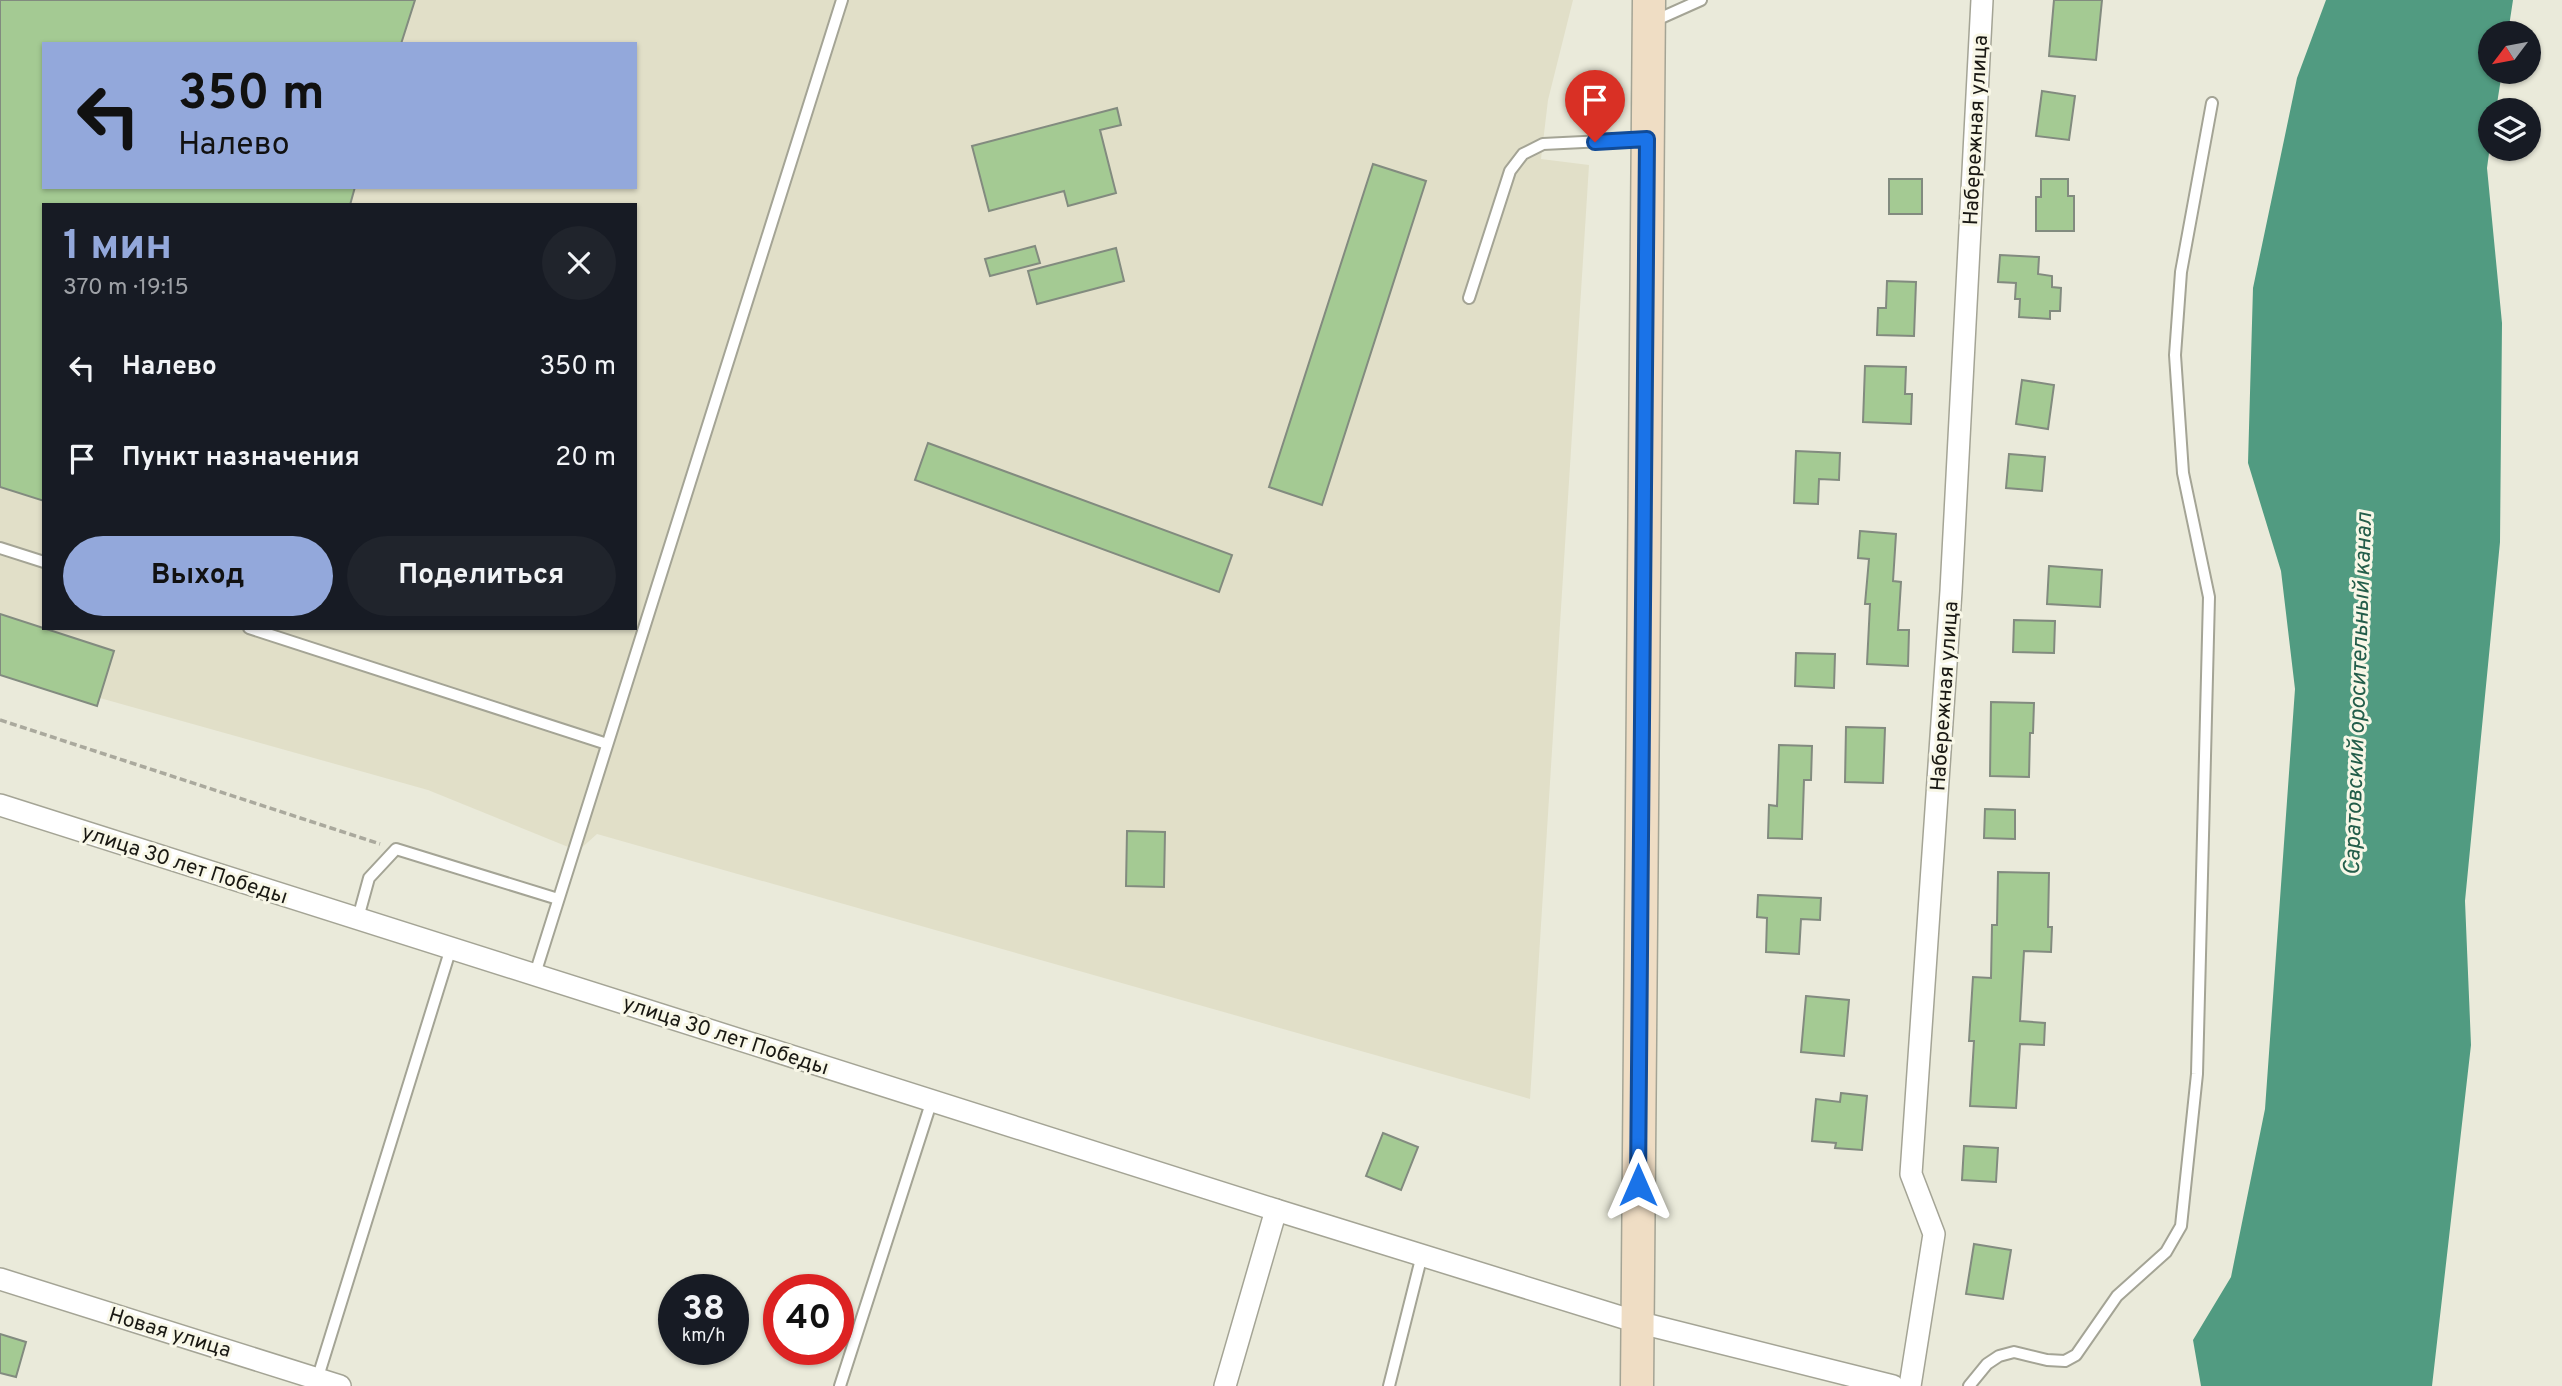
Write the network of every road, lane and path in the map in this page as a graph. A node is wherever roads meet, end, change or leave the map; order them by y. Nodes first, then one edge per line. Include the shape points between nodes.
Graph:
1 (842, 0) edge
2 (1701, 0) edge
3 (1982, 0) edge
4 (1648, 12) edge
5 (2213, 103) dead end
6 (1647, 139) junction
7 (1469, 299) dead end
8 (0, 548) edge
9 (42, 561) edge
10 (255, 630) edge
11 (0, 720) edge
12 (607, 744) junction
13 (0, 805) edge
14 (396, 849) junction
15 (558, 900) junction
16 (358, 918) junction
17 (451, 948) junction
18 (534, 974) junction
19 (932, 1100) junction
20 (1276, 1210) junction
21 (1422, 1255) junction
22 (0, 1279) edge
23 (1637, 1322) junction
24 (316, 1382) edge
25 (340, 1386) edge
26 (840, 1386) edge
27 (1225, 1386) edge
28 (1389, 1386) edge
29 (1637, 1386) edge
30 (1893, 1386) edge
31 (1910, 1386) edge
32 (1969, 1386) edge

1 - 12 lane
2 - 4 lane
3 - 31 street, Набережная улица via 1951,591 1911,1174 1934,1234
4 - 6 street
5 - 32 lane via 2181,272 2175,355 2183,473 2209,597 2197,1074 2181,1226 2166,1252 2117,1296 2076,1356 2065,1361 2014,1352 1999,1356
6 - 7 lane via 1543,144 1523,154 1510,171
6 - 23 street
8 - 9 lane
10 - 12 lane
11 - 14 path
12 - 15 lane
13 - 16 street, улица 30 лет Победы
14 - 15 lane
14 - 16 lane via 369,878
15 - 18 lane
16 - 17 street, улица 30 лет Победы
17 - 18 street, улица 30 лет Победы
17 - 24 lane
18 - 19 street, улица 30 лет Победы
19 - 20 street, улица 30 лет Победы
19 - 26 lane
20 - 21 street, улица 30 лет Победы
20 - 27 street
21 - 23 street, улица 30 лет Победы
21 - 28 lane
22 - 24 street, Новая улица
23 - 29 street
23 - 30 street
24 - 25 street, Новая улица

